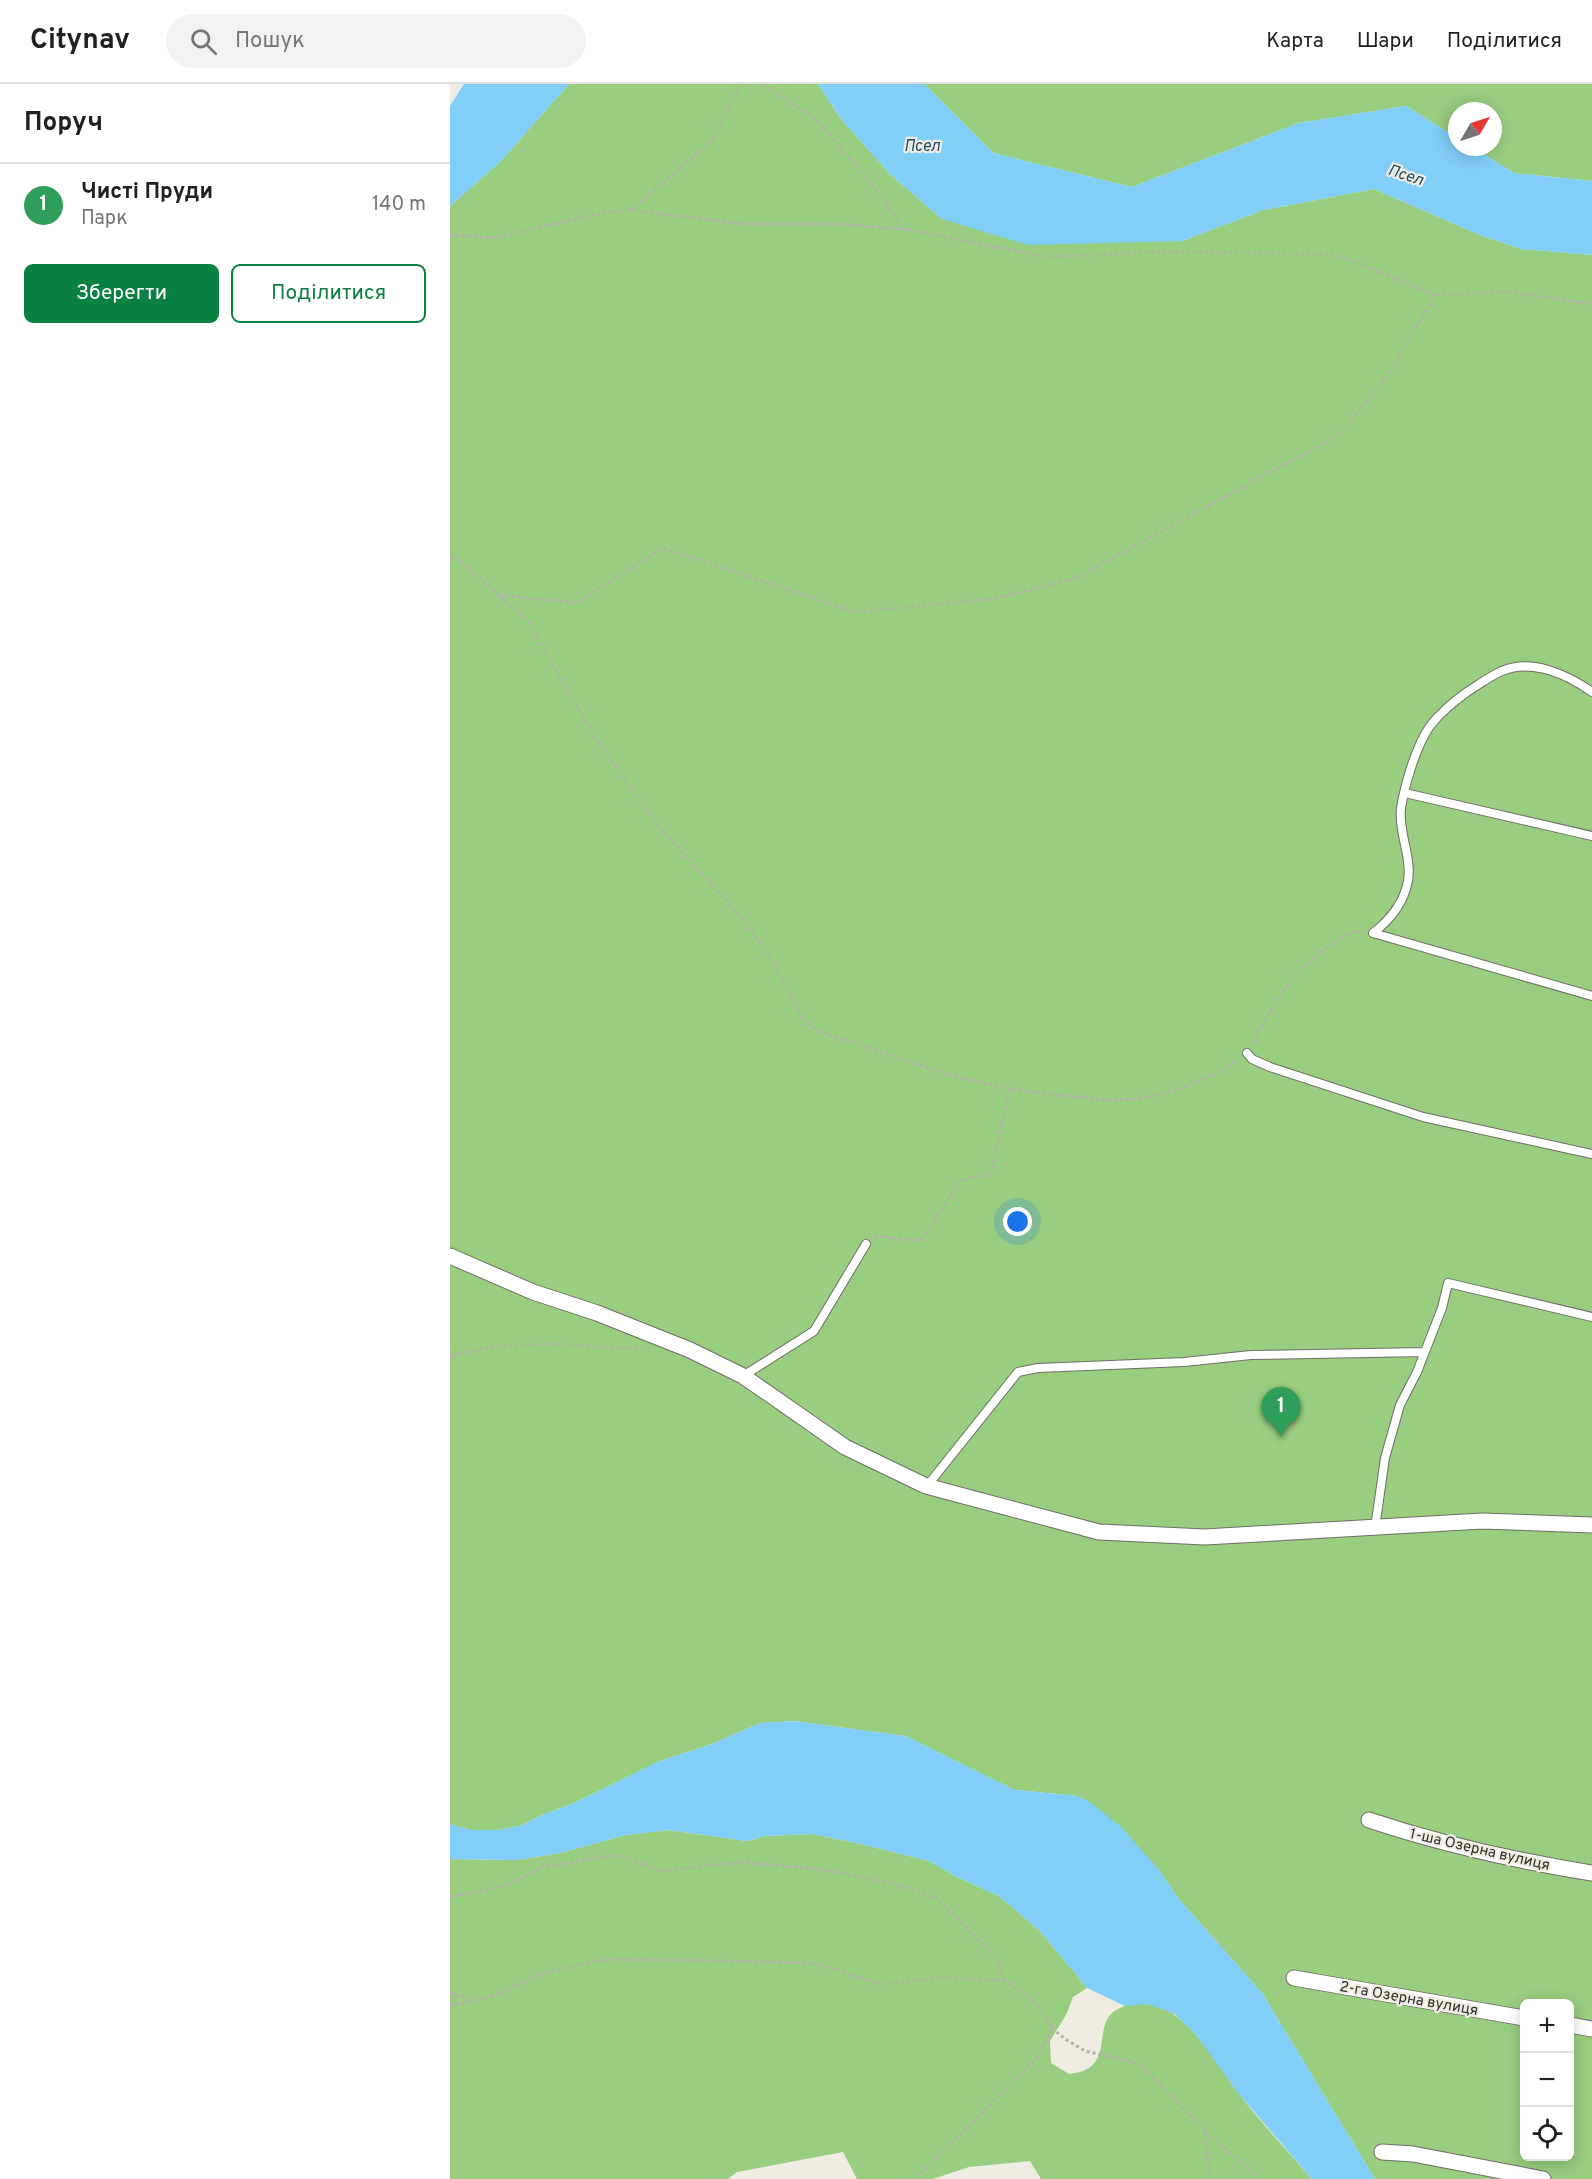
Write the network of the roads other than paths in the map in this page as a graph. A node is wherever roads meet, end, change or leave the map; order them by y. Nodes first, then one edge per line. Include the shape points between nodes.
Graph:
1 (1592, 692) edge
2 (1405, 794) junction
3 (1592, 836) edge
4 (1592, 996) edge
5 (1247, 1053) road end
6 (1592, 1154) edge
7 (866, 1244) road end
8 (450, 1256) edge
9 (1592, 1317) edge
10 (1425, 1352) junction
11 (743, 1376) junction
12 (926, 1486) junction
13 (1592, 1525) edge
14 (1375, 1528) junction
15 (1369, 1820) dead end
16 (1592, 1873) edge
17 (1294, 1978) dead end
18 (1520, 2017) edge
19 (1574, 2026) edge
20 (1592, 2029) edge
21 (1382, 2152) dead end
22 (1543, 2179) edge

1 - 2 lane via 1553,671 1524,667 1504,670 1460,697 1428,728
2 - 3 lane
2 - 4 lane via 1401,810 1408,880 1402,900 1387,922 1373,933
5 - 6 lane via 1270,1066 1423,1117
7 - 11 lane via 814,1331
8 - 11 street via 533,1292 690,1350
9 - 10 lane via 1448,1283 1443,1308
10 - 12 lane via 1251,1354 1018,1372
10 - 14 lane via 1400,1405 1384,1458
11 - 12 street via 845,1447
12 - 14 street via 1099,1532 1205,1537
13 - 14 street via 1482,1521
15 - 16 street, 1-ша Озерна вулиця via 1534,1864
17 - 18 street, 2-га Озерна вулиця
19 - 20 street
21 - 22 street via 1413,2154

